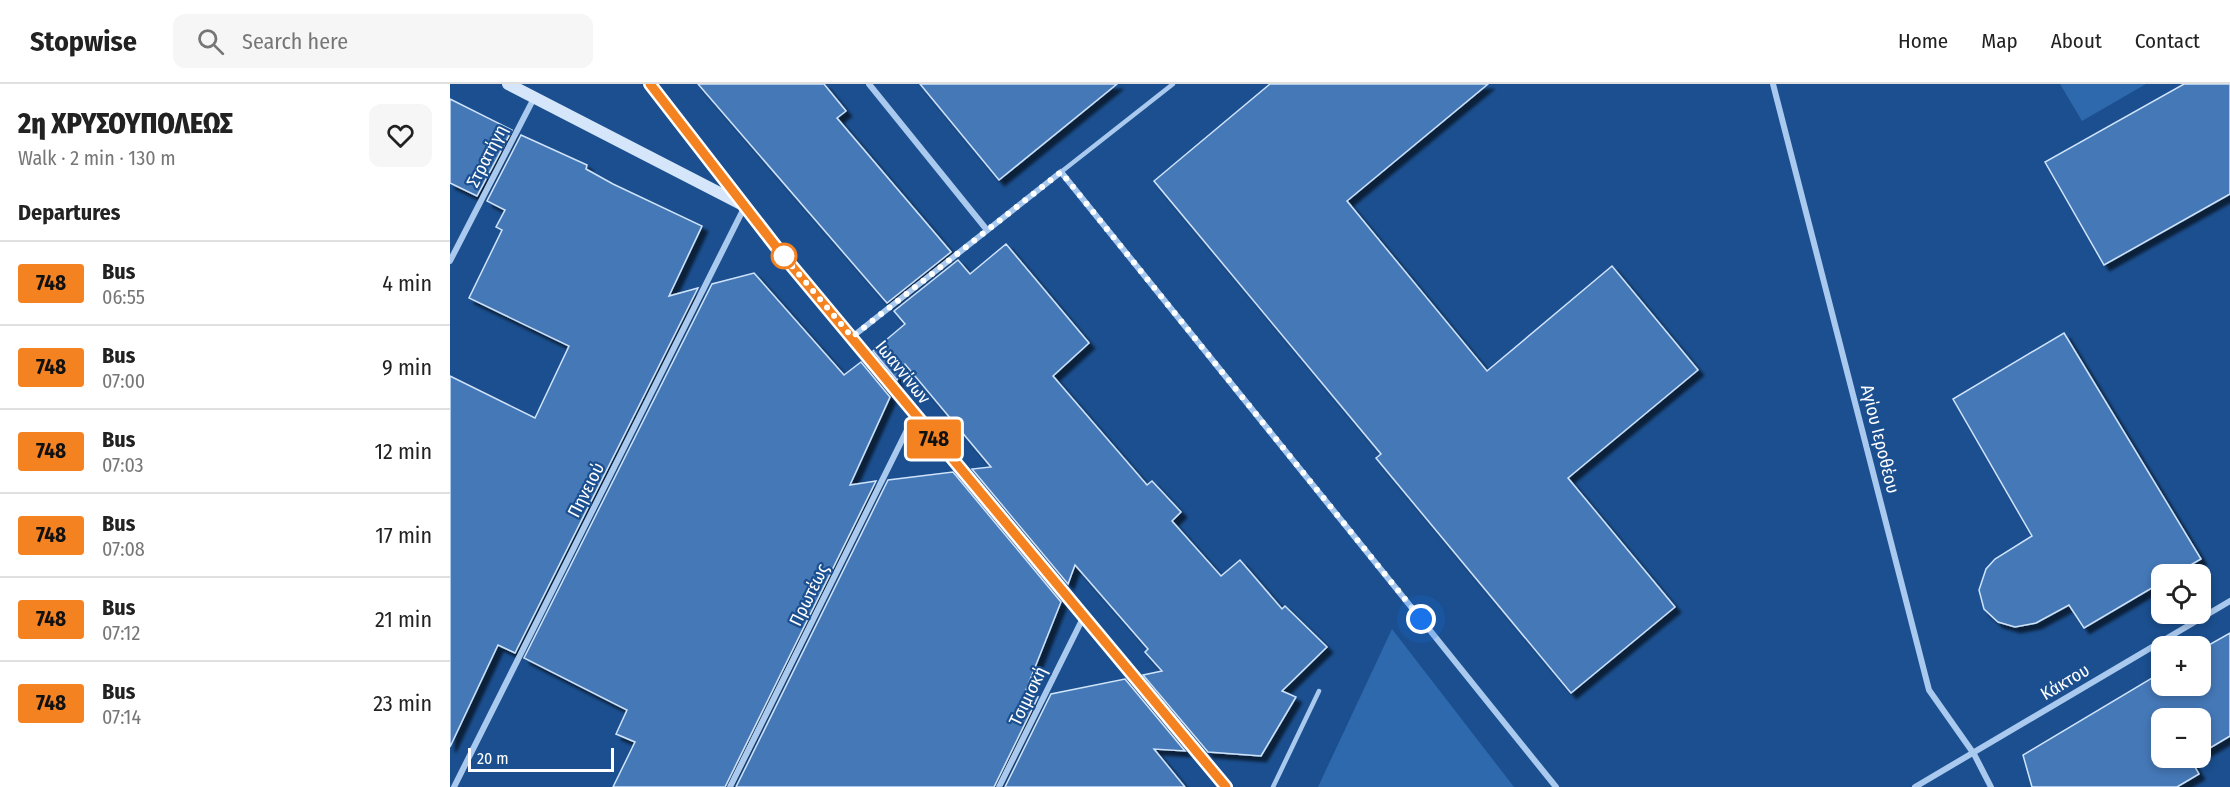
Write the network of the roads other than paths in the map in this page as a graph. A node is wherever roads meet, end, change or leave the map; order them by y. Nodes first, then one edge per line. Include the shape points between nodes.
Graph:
1 (508, 84) edge
2 (650, 84) edge
3 (869, 84) edge
4 (1173, 84) edge
5 (1773, 84) edge
6 (534, 97) junction
7 (1061, 172) junction
8 (745, 206) junction
9 (987, 230) junction
10 (450, 261) edge
11 (852, 337) junction
12 (914, 416) junction
13 (2230, 601) edge
14 (1083, 618) junction
15 (1319, 691) dead end
16 (1974, 754) junction
17 (454, 787) edge
18 (730, 787) edge
19 (999, 787) edge
20 (1226, 787) edge
21 (1273, 787) edge
22 (1556, 787) edge
23 (1915, 787) edge
24 (1991, 787) edge

1 - 6 street
2 - 8 street, Ιωαννίνων
3 - 9 street
4 - 7 lane
5 - 16 street, Αγίου Ιεροθέου via 1929,690
6 - 8 street
6 - 10 street, Στρατήγη
7 - 9 street
7 - 22 street
8 - 11 street, Ιωαννίνων
8 - 17 street, Πηνειού
9 - 11 street
11 - 12 street, Ιωαννίνων
12 - 14 street, Ιωαννίνων
12 - 18 street, Πρωτέως
13 - 16 street, Κάκτου
14 - 19 street, Τσιμισκή
14 - 20 street, Ιωαννίνων
15 - 21 lane
16 - 23 street, Κάκτου
16 - 24 street, Αγίου Ιεροθέου

